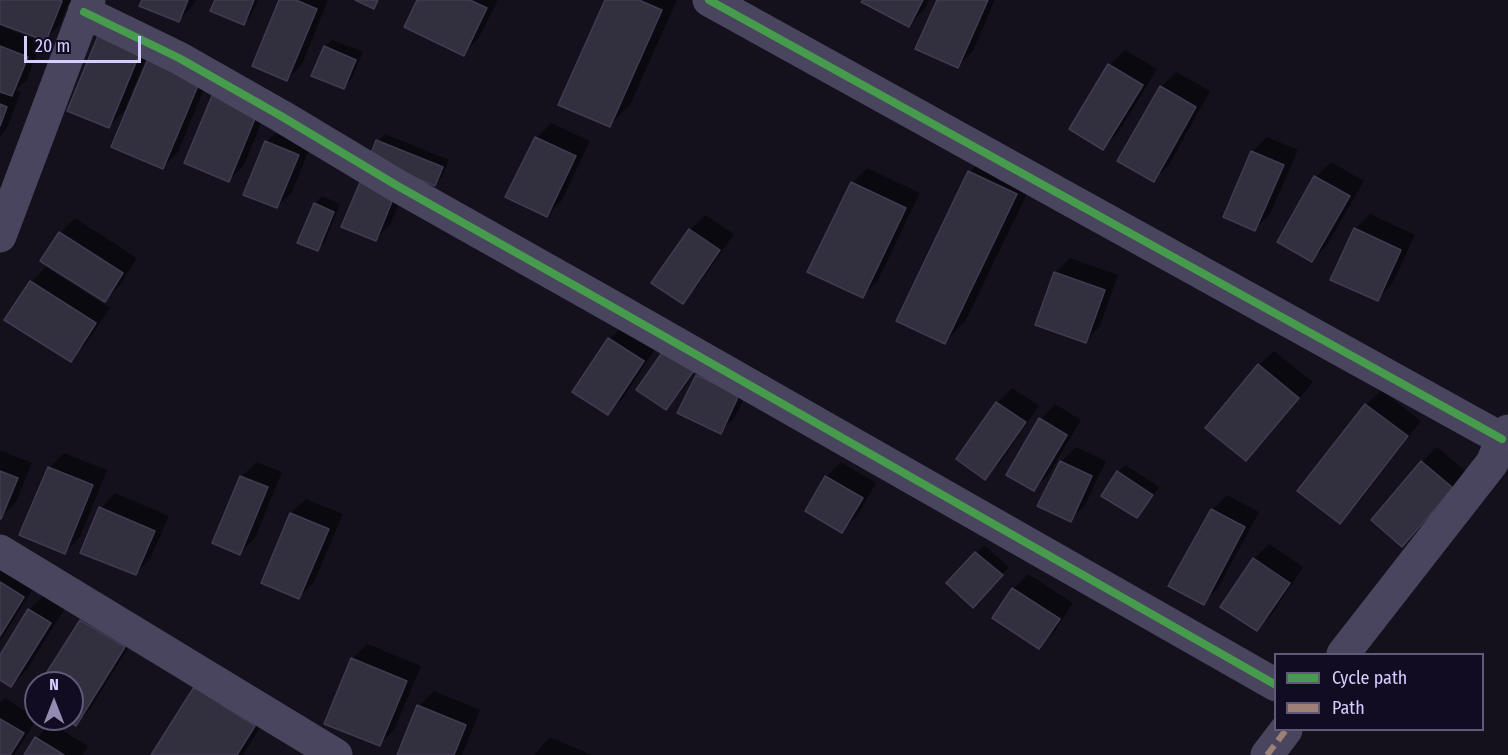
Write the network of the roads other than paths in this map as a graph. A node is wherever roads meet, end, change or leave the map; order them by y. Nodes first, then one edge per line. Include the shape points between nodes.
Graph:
1 (709, 0) edge
2 (86, 6) edge
3 (0, 236) edge
4 (1502, 454) edge
5 (0, 551) edge
6 (1344, 653) edge
7 (1274, 684) edge
8 (1285, 731) edge
9 (336, 755) edge
10 (1267, 755) edge

1 - 4 street
2 - 3 street
2 - 7 street
4 - 6 street
5 - 9 street
8 - 10 street

